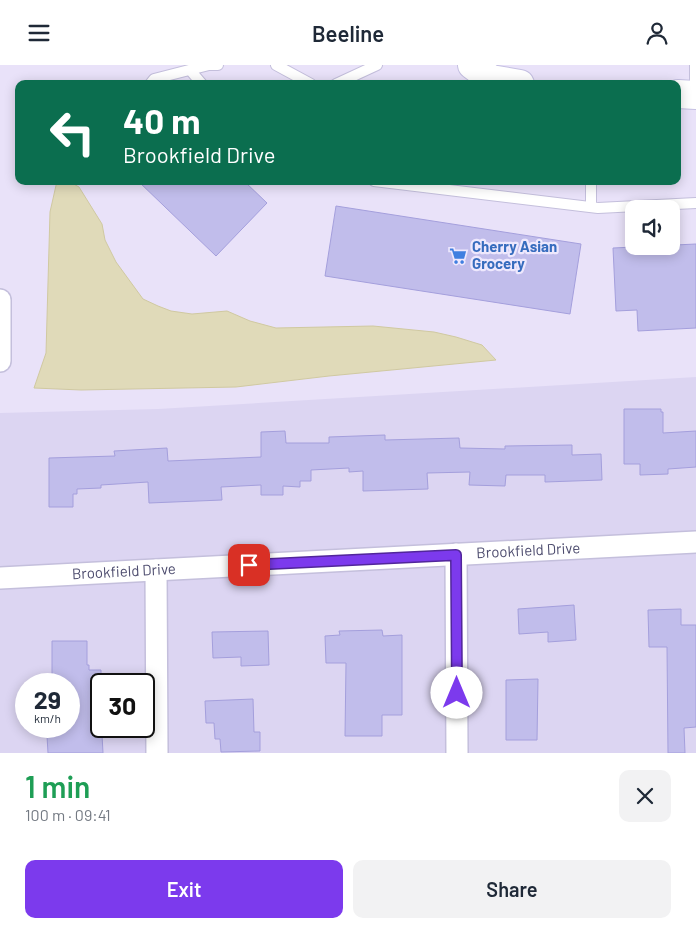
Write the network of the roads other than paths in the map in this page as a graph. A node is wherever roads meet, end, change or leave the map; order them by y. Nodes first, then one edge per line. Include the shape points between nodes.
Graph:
1 (218, 65) edge
2 (276, 65) edge
3 (377, 65) edge
4 (472, 65) edge
5 (694, 65) edge
6 (190, 70) junction
7 (153, 80) edge
8 (199, 80) edge
9 (304, 80) edge
10 (345, 80) edge
11 (497, 80) edge
12 (689, 95) edge
13 (407, 185) edge
14 (590, 185) edge
15 (696, 203) edge
16 (591, 207) junction
17 (0, 300) edge
18 (0, 361) edge
19 (696, 542) edge
20 (456, 555) junction
21 (156, 570) junction
22 (0, 578) edge
23 (157, 753) edge
24 (457, 753) edge

1 - 6 lane
2 - 9 lane
3 - 10 lane
4 - 11 street
5 - 12 lane
6 - 7 lane
6 - 8 lane
13 - 16 lane
14 - 16 lane
15 - 16 lane
17 - 18 street
19 - 20 street, Brookfield Drive
20 - 21 street, Brookfield Drive
20 - 24 street
21 - 22 street, Brookfield Drive
21 - 23 street

